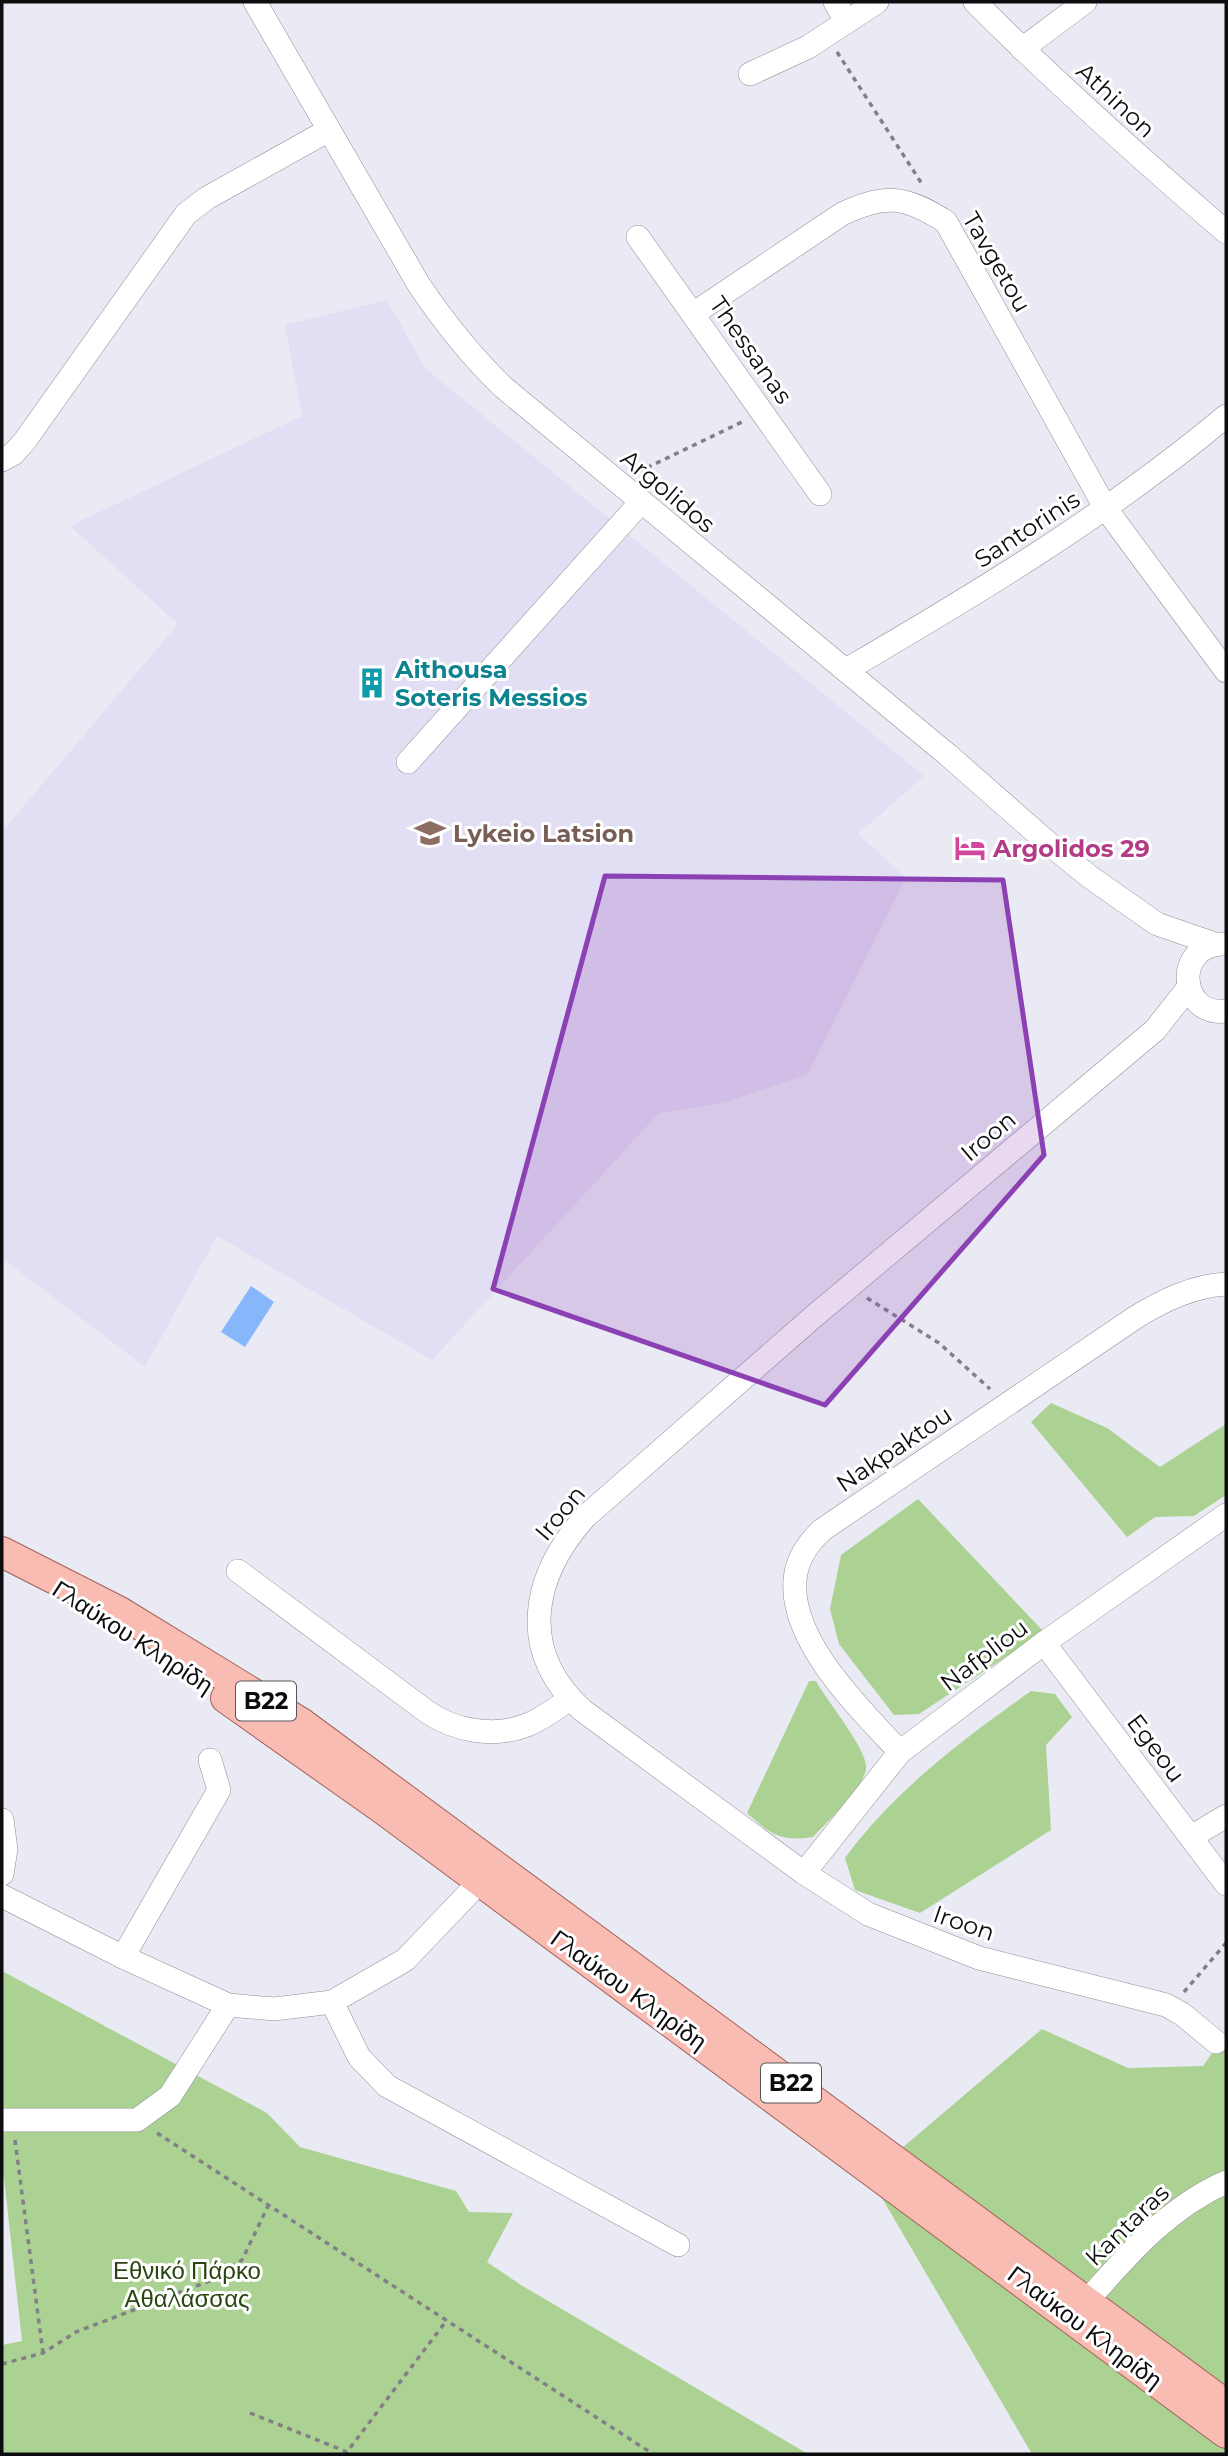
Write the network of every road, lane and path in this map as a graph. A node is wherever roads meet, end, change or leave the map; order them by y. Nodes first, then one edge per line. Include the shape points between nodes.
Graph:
1 (255, 2) edge
2 (877, 2) edge
3 (975, 2) edge
4 (1085, 2) edge
5 (841, 11) edge
6 (826, 35) junction
7 (1022, 49) junction
8 (750, 74) dead end
9 (329, 130) junction
10 (924, 187) dead end
11 (1226, 232) edge
12 (638, 237) dead end
13 (693, 314) junction
14 (763, 412) junction
15 (1226, 416) edge
16 (2, 460) edge
17 (618, 482) junction
18 (820, 494) dead end
19 (641, 502) junction
20 (1106, 509) junction
21 (846, 670) junction
22 (1226, 671) edge
23 (408, 762) dead end
24 (1157, 924) junction
25 (1221, 944) edge
26 (1189, 976) junction
27 (1218, 1010) edge
28 (1155, 1030) junction
29 (1226, 1284) edge
30 (849, 1287) junction
31 (1007, 1405) junction
32 (1226, 1514) edge
33 (11, 1557) edge
34 (238, 1571) dead end
35 (1044, 1643) junction
36 (570, 1699) junction
37 (900, 1752) junction
38 (210, 1760) dead end
39 (1226, 1816) edge
40 (2, 1820) edge
41 (1191, 1837) junction
42 (488, 1873) junction
43 (804, 1873) junction
44 (2, 1874) edge
45 (1226, 1884) edge
46 (2, 1896) edge
47 (1226, 1943) edge
48 (123, 1957) junction
49 (332, 2002) junction
50 (228, 2005) junction
51 (1170, 2007) junction
52 (1216, 2042) dead end
53 (7, 2120) edge
54 (137, 2120) junction
55 (1226, 2182) edge
56 (269, 2204) junction
57 (678, 2245) dead end
58 (1079, 2309) junction
59 (447, 2320) junction
60 (43, 2353) junction
61 (2, 2364) edge
62 (1226, 2405) edge
63 (250, 2413) dead end
64 (1226, 2434) edge
65 (347, 2453) edge
66 (653, 2454) edge

1 - 9 street, Argolidos
2 - 5 street
3 - 7 street, Athinon
4 - 7 street
5 - 6 street
6 - 8 street
6 - 10 path
7 - 11 street, Athinon
9 - 16 street via 207,198 186,215 24,442
9 - 17 street, Argolidos via 419,285 460,342 503,387
12 - 13 street, Thessanas
13 - 14 street, Thessanas
13 - 20 street, Tavgetou via 853,209 888,199 924,207 946,222
14 - 17 path
14 - 18 street, Thessanas
15 - 20 street, Santorinis
17 - 19 street, Argolidos
19 - 21 street, Argolidos
19 - 23 street
20 - 21 street, Santorinis
20 - 22 street, Tavgetou
21 - 24 street, Argolidos via 1048,843
24 - 25 street, Argolidos
24 - 26 street, Argolidos
25 - 26 street, Iroon via 1204,948 1196,956
26 - 27 street, Argolidos via 1194,997
26 - 28 street, Iroon
27 - 28 street, Iroon
28 - 30 street, Iroon
29 - 31 street, Nakpaktou via 1160,1303
30 - 31 path via 939,1343
30 - 36 street, Iroon via 585,1517 562,1545 548,1576 539,1619 548,1665
31 - 37 street, Nakpaktou via 822,1530 806,1547 797,1567 796,1600 806,1633 846,1690
32 - 35 street, Nafpliou
33 - 42 main road, Γλαύκου Κληρίδη / B22 via 204,1682 383,1809
34 - 36 street via 446,1723 487,1732 514,1729 537,1721
35 - 37 street, Nafpliou
35 - 41 street, Egeou
36 - 43 street, Iroon
37 - 43 street, Nafpliou
38 - 48 street via 219,1790
39 - 41 street
40 - 44 street via 6,1849
41 - 45 street, Egeou
42 - 49 street via 405,1960
42 - 58 main road, Γλαύκου Κληρίδη / B22
43 - 51 street, Iroon via 867,1914 929,1940
46 - 48 street
47 - 51 path
48 - 50 street
49 - 50 street via 274,2010
49 - 57 street via 359,2057 387,2086
50 - 54 street via 170,2096
51 - 52 street, Iroon
53 - 54 street
53 - 60 path
54 - 56 path
55 - 58 street, Kantaras via 1178,2209
56 - 59 path
56 - 60 path via 242,2260 212,2280 76,2332
58 - 62 main road, Γλαύκου Κληρίδη / B22
58 - 64 main road, Γλαύκου Κληρίδη / B22
59 - 65 path
59 - 66 path
60 - 61 path
63 - 65 path

